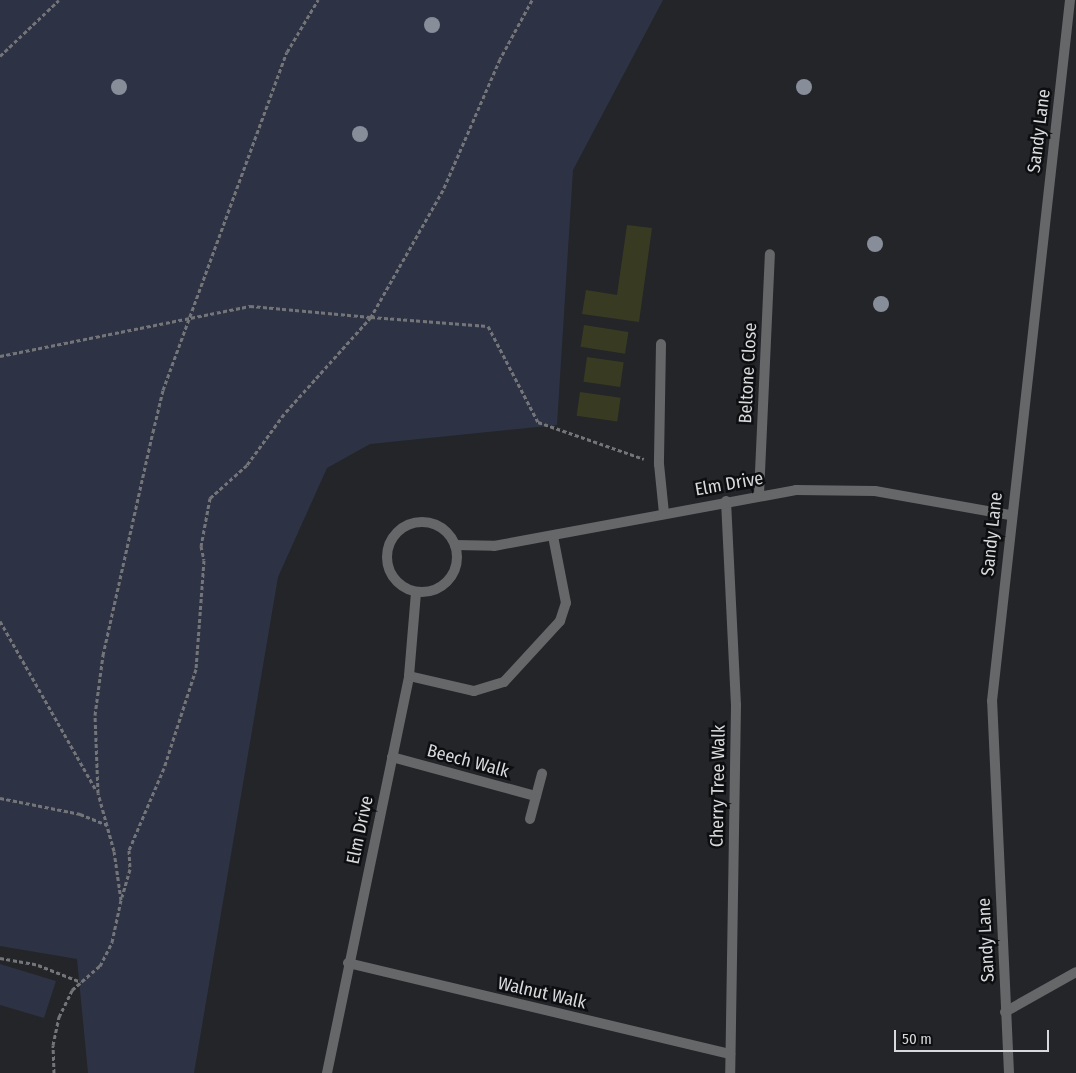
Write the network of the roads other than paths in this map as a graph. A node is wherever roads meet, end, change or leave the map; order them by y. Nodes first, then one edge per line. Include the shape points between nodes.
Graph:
1 (1070, 0) edge
2 (770, 254) dead end
3 (661, 344) dead end
4 (758, 494) junction
5 (726, 501) junction
6 (664, 513) junction
7 (1010, 515) junction
8 (553, 536) junction
9 (455, 545) junction
10 (416, 593) junction
11 (409, 676) junction
12 (392, 757) junction
13 (542, 774) dead end
14 (536, 796) junction
15 (530, 819) dead end
16 (348, 963) junction
17 (1076, 972) edge
18 (1006, 1012) junction
19 (730, 1054) junction
20 (327, 1073) edge
21 (730, 1073) edge
22 (1009, 1073) edge

1 - 7 street, Sandy Lane
2 - 4 street, Beltone Close
3 - 6 street via 659,464
4 - 5 street, Elm Drive
4 - 7 street, Elm Drive via 875,491
5 - 6 street, Elm Drive
5 - 19 street, Cherry Tree Walk via 736,705
6 - 8 street, Elm Drive
7 - 18 street, Sandy Lane via 992,701
8 - 9 street, Elm Drive via 494,546
8 - 11 street via 565,589 560,620 504,682 474,692
9 - 10 street via 457,564 449,581 432,592
9 - 10 street via 440,526 422,522 402,528 390,542 387,564 398,584
10 - 11 street, Elm Drive
11 - 12 street, Elm Drive
12 - 14 street, Beech Walk
12 - 16 street, Elm Drive
13 - 14 street
14 - 15 street
16 - 19 street, Walnut Walk
16 - 20 street, Elm Drive
17 - 18 street
18 - 22 street, Sandy Lane
19 - 21 street, Cherry Tree Walk

